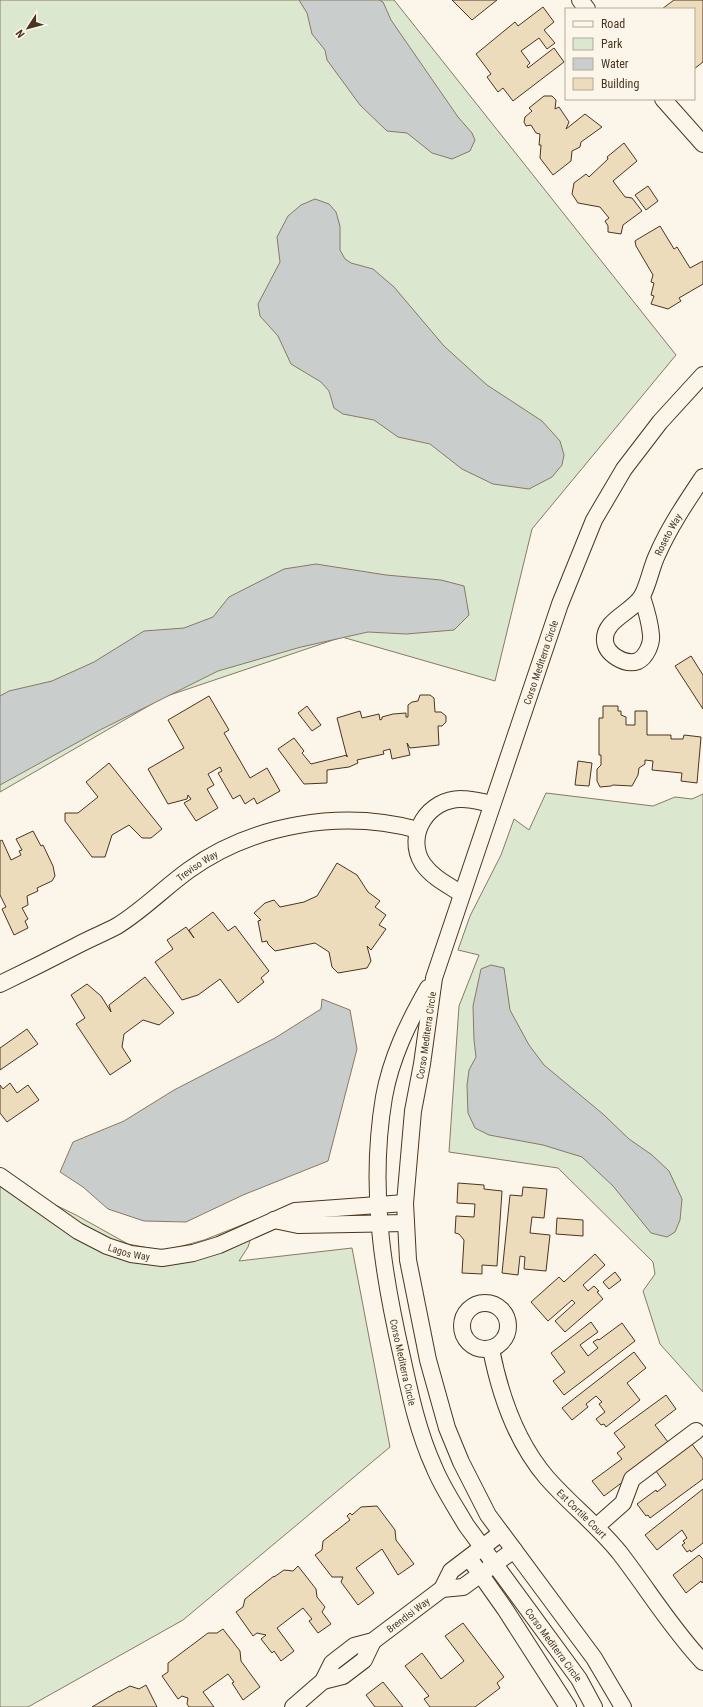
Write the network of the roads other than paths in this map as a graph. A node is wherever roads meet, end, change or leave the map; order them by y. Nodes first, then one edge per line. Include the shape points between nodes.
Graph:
1 (580, 0) edge
2 (586, 8) edge
3 (664, 100) edge
4 (703, 144) edge
5 (703, 375) edge
6 (703, 477) edge
7 (642, 596) dead end
8 (492, 804) junction
9 (418, 830) junction
10 (462, 894) junction
11 (434, 978) junction
12 (0, 984) edge
13 (0, 1176) edge
14 (405, 1203) junction
15 (377, 1205) junction
16 (274, 1220) junction
17 (406, 1223) junction
18 (379, 1224) junction
19 (491, 1349) dead end
20 (696, 1431) dead end
21 (597, 1526) junction
22 (501, 1533) junction
23 (482, 1547) junction
24 (514, 1550) junction
25 (469, 1558) junction
26 (495, 1564) junction
27 (480, 1574) junction
28 (442, 1589) junction
29 (703, 1662) edge
30 (293, 1707) edge
31 (568, 1707) edge
32 (594, 1707) edge
33 (622, 1707) edge

1 - 2 street
3 - 4 street
5 - 8 street, Corso Mediterra Circle via 660,422 624,469 594,520 560,604
6 - 7 street, Roseto Way via 658,553
8 - 9 street via 461,799 435,806 426,815
8 - 10 street, Corso Mediterra Circle
9 - 10 street via 417,850 423,863 432,874
9 - 12 street, Treviso Way via 382,822 356,821 311,824 261,834 223,850 195,866 116,926
10 - 11 street, Corso Mediterra Circle
11 - 14 street, Corso Mediterra Circle via 413,1111
11 - 15 street, Corso Mediterra Circle via 407,1025 384,1097
13 - 16 street, Lagos Way via 78,1231 106,1246 132,1254 162,1258 193,1253
14 - 15 street, Lagos Way
14 - 17 street, Corso Mediterra Circle
15 - 16 street, Lagos Way via 295,1211
15 - 18 street, Corso Mediterra Circle
16 - 18 street via 298,1225
17 - 18 street
17 - 22 street, Corso Mediterra Circle via 408,1260 420,1322 447,1428 474,1488
18 - 23 street, Corso Mediterra Circle via 394,1324 421,1436 451,1500
19 - 21 street, Est Cortile Court via 501,1394 532,1458 547,1478
20 - 21 street via 632,1479 623,1503
21 - 29 street, Est Cortile Court via 619,1552 684,1643
22 - 23 street, Brendisi Way
22 - 24 street, Corso Mediterra Circle
23 - 25 street, Brendisi Way
23 - 26 street, Corso Mediterra Circle
24 - 26 street
24 - 33 street, Corso Mediterra Circle via 594,1658
25 - 27 street
25 - 28 street, Brendisi Way via 451,1571
26 - 27 street
26 - 32 street, Corso Mediterra Circle via 579,1679
27 - 28 street via 463,1587
27 - 31 street via 510,1615
28 - 30 street, Brendisi Way via 373,1641 364,1660 343,1676 323,1681

